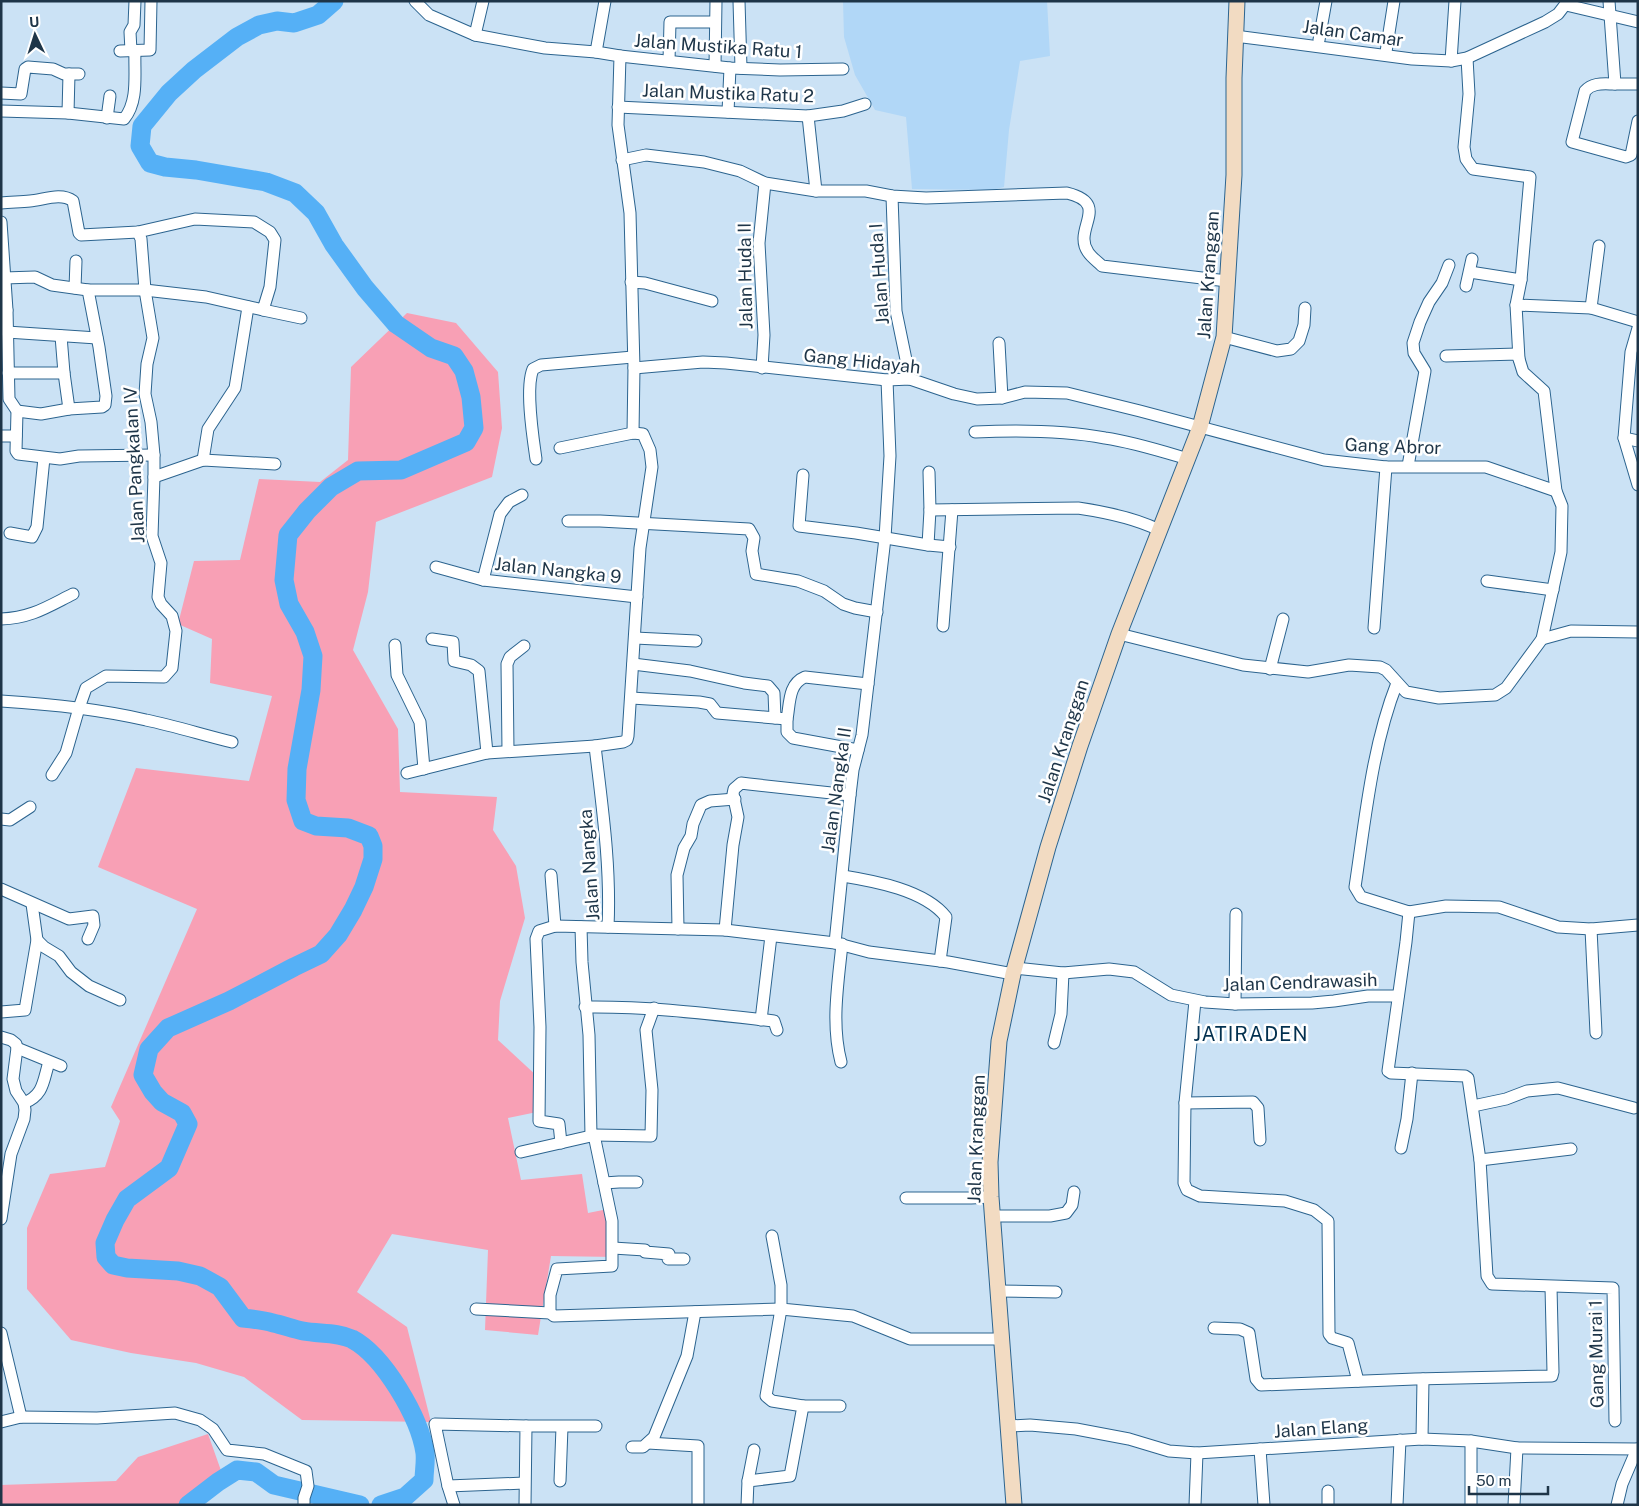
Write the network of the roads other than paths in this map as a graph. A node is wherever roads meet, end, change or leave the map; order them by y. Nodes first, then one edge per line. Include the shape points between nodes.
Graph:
1 (135, 1) edge
2 (151, 1) edge
3 (415, 1) edge
4 (483, 1) edge
5 (605, 1) edge
6 (716, 1) edge
7 (739, 1) edge
8 (1237, 1) edge
9 (1326, 1) edge
10 (1394, 1) edge
11 (1455, 1) edge
12 (1609, 1) edge
13 (1567, 3) edge
14 (1611, 17) junction
15 (716, 22) junction
16 (1638, 22) edge
17 (475, 35) junction
18 (1235, 36) junction
19 (1319, 40) dead end
20 (128, 51) junction
21 (596, 52) junction
22 (1386, 52) dead end
23 (620, 56) junction
24 (1467, 58) junction
25 (669, 61) junction
26 (1451, 61) junction
27 (715, 66) junction
28 (736, 68) junction
29 (843, 69) dead end
30 (1615, 84) junction
31 (1638, 84) edge
32 (1, 93) edge
33 (110, 96) dead end
34 (864, 104) dead end
35 (618, 106) junction
36 (1, 111) edge
37 (728, 112) junction
38 (68, 113) junction
39 (808, 116) junction
40 (107, 118) junction
41 (1638, 121) edge
42 (622, 160) junction
43 (765, 183) junction
44 (816, 190) junction
45 (892, 196) junction
46 (1, 203) edge
47 (1, 222) edge
48 (138, 232) junction
49 (1599, 246) dead end
50 (1472, 259) dead end
51 (76, 261) dead end
52 (1449, 265) dead end
53 (1470, 272) junction
54 (4, 278) junction
55 (1521, 280) junction
56 (631, 282) junction
57 (1227, 282) junction
58 (1466, 286) dead end
59 (75, 288) junction
60 (88, 290) junction
61 (145, 290) junction
62 (712, 301) dead end
63 (1516, 305) junction
64 (248, 307) junction
65 (1305, 308) dead end
66 (1591, 308) junction
67 (4, 310) edge
68 (263, 310) junction
69 (301, 318) dead end
70 (1638, 322) edge
71 (1638, 328) edge
72 (7, 332) junction
73 (61, 336) junction
74 (1224, 337) junction
75 (98, 342) junction
76 (999, 343) dead end
77 (1446, 356) dead end
78 (1519, 359) junction
79 (633, 363) junction
80 (762, 368) junction
81 (8, 373) junction
82 (64, 373) junction
83 (887, 380) junction
84 (910, 380) junction
85 (1002, 398) junction
86 (70, 409) junction
87 (17, 411) junction
88 (1200, 427) junction
89 (975, 432) dead end
90 (633, 433) junction
91 (1, 436) edge
92 (16, 436) junction
93 (1624, 438) junction
94 (1638, 441) edge
95 (560, 448) dead end
96 (154, 455) junction
97 (44, 458) junction
98 (1188, 459) junction
99 (204, 460) junction
100 (536, 460) dead end
101 (275, 464) dead end
102 (1408, 466) junction
103 (1386, 467) junction
104 (929, 472) dead end
105 (804, 475) dead end
106 (154, 477) junction
107 (1638, 485) edge
108 (1556, 491) junction
109 (522, 495) dead end
110 (930, 510) junction
111 (952, 510) junction
112 (568, 521) dead end
113 (643, 523) junction
114 (1159, 530) junction
115 (10, 533) dead end
116 (885, 538) junction
117 (928, 545) junction
118 (950, 547) junction
119 (436, 568) dead end
120 (483, 580) junction
121 (1487, 581) dead end
122 (1553, 590) junction
123 (73, 594) dead end
124 (637, 596) junction
125 (877, 612) junction
126 (1, 619) edge
127 (1283, 619) dead end
128 (943, 626) dead end
129 (1374, 628) dead end
130 (1638, 632) edge
131 (1119, 634) junction
132 (635, 638) junction
133 (1542, 638) junction
134 (432, 639) dead end
135 (696, 641) dead end
136 (395, 645) dead end
137 (524, 646) dead end
138 (633, 664) junction
139 (1270, 669) junction
140 (868, 684) junction
141 (1397, 684) junction
142 (630, 698) junction
143 (1, 701) edge
144 (79, 708) junction
145 (781, 719) junction
146 (232, 742) dead end
147 (595, 746) junction
148 (508, 750) junction
149 (858, 750) junction
150 (487, 753) junction
151 (424, 769) junction
152 (407, 773) dead end
153 (52, 775) dead end
154 (850, 796) junction
155 (735, 799) junction
156 (30, 807) dead end
157 (1, 819) edge
158 (551, 875) dead end
159 (843, 876) junction
160 (1, 889) edge
161 (32, 904) junction
162 (1408, 912) junction
163 (1236, 914) dead end
164 (1638, 925) edge
165 (555, 926) junction
166 (581, 927) junction
167 (608, 927) junction
168 (678, 928) junction
169 (1591, 929) junction
170 (725, 930) junction
171 (771, 936) junction
172 (88, 939) dead end
173 (37, 940) junction
174 (839, 944) junction
175 (940, 961) junction
176 (1014, 971) junction
177 (1063, 973) junction
178 (1398, 996) junction
179 (120, 1000) dead end
180 (1194, 1001) junction
181 (1235, 1004) junction
182 (585, 1007) junction
183 (654, 1008) junction
184 (1, 1012) edge
185 (761, 1020) junction
186 (777, 1030) dead end
187 (1596, 1033) dead end
188 (1, 1036) edge
189 (1054, 1042) dead end
190 (17, 1048) junction
191 (49, 1062) junction
192 (840, 1062) dead end
193 (61, 1066) dead end
194 (1412, 1074) junction
195 (24, 1103) junction
196 (1185, 1103) junction
197 (1473, 1106) junction
198 (1634, 1108) dead end
199 (592, 1136) junction
200 (1260, 1140) dead end
201 (561, 1143) junction
202 (1401, 1148) dead end
203 (1571, 1149) dead end
204 (521, 1152) dead end
205 (1480, 1160) junction
206 (638, 1182) dead end
207 (604, 1183) junction
208 (1074, 1192) dead end
209 (991, 1197) junction
210 (906, 1198) dead end
211 (992, 1216) junction
212 (1, 1219) edge
213 (772, 1236) dead end
214 (613, 1248) junction
215 (684, 1260) dead end
216 (1551, 1287) junction
217 (997, 1291) junction
218 (1056, 1292) dead end
219 (476, 1309) dead end
220 (781, 1309) junction
221 (550, 1312) junction
222 (695, 1312) junction
223 (1214, 1328) dead end
224 (1, 1334) edge
225 (1002, 1339) junction
226 (1423, 1379) junction
227 (1358, 1381) junction
228 (803, 1406) junction
229 (840, 1406) dead end
230 (21, 1417) junction
231 (1615, 1421) dead end
232 (1, 1422) edge
233 (526, 1426) junction
234 (596, 1426) dead end
235 (1008, 1426) junction
236 (562, 1427) junction
237 (1422, 1439) junction
238 (1400, 1440) junction
239 (1470, 1441) junction
240 (648, 1443) junction
241 (632, 1447) dead end
242 (1517, 1448) junction
243 (1260, 1449) junction
244 (1637, 1449) edge
245 (754, 1450) dead end
246 (1196, 1454) junction
247 (560, 1480) dead end
248 (748, 1481) junction
249 (524, 1483) junction
250 (448, 1486) junction
251 (1328, 1491) dead end
252 (304, 1501) edge
253 (454, 1505) edge
254 (525, 1505) edge
255 (698, 1505) edge
256 (747, 1505) edge
257 (1014, 1505) edge
258 (1195, 1505) edge
259 (1264, 1505) edge
260 (1328, 1505) edge
261 (1398, 1505) edge
262 (1471, 1505) edge
263 (1514, 1505) edge
264 (1616, 1505) edge

1 - 20 street
2 - 20 street via 151,47 148,51
3 - 17 street, Jalan Mustika Ratu 1 via 429,15
4 - 17 street
5 - 21 street
6 - 15 street
7 - 28 street
8 - 18 main road, Jalan Kranggan
9 - 19 street
10 - 22 street
11 - 26 street
12 - 14 street
13 - 14 street, Jalan Camar
13 - 24 street, Jalan Camar via 1545,22
14 - 16 street, Jalan Camar
14 - 30 street
15 - 25 street via 670,22
15 - 27 street
17 - 21 street, Jalan Mustika Ratu 1 via 545,48
18 - 26 street, Jalan Camar
18 - 57 main road, Jalan Kranggan via 1234,158
20 - 40 street via 133,102 124,119
21 - 23 street, Jalan Mustika Ratu 1
23 - 25 street, Jalan Mustika Ratu 1
23 - 35 street
24 - 26 street, Jalan Camar
24 - 55 street via 1466,159 1473,169 1530,177
25 - 27 street, Jalan Mustika Ratu 1
27 - 28 street, Jalan Mustika Ratu 1
28 - 29 street, Jalan Mustika Ratu 1
28 - 37 street
30 - 31 street
30 - 41 street via 1595,84 1585,91 1572,142 1626,157 1631,155
32 - 38 street via 21,94 24,69 28,67 74,74
33 - 40 street
34 - 39 street, Jalan Mustika Ratu 2
35 - 37 street, Jalan Mustika Ratu 2
35 - 42 street
36 - 38 street
37 - 39 street, Jalan Mustika Ratu 2
38 - 40 street
39 - 44 street
42 - 43 street via 646,155 704,162 740,171
42 - 56 street via 630,213
43 - 44 street
43 - 80 street, Jalan Huda II via 759,243 764,335
44 - 45 street
45 - 57 street via 940,198 1067,193 1087,202 1090,210 1085,238 1087,251 1102,266
45 - 84 street, Jalan Huda I via 896,311
46 - 48 street via 65,198 73,201 80,235
47 - 54 street
48 - 61 street, Jalan Pangkalan IV
48 - 68 street via 195,219 254,222 270,232 275,240 270,288
49 - 66 street
50 - 53 street
51 - 59 street
52 - 102 street via 1429,302 1413,343 1414,353 1425,371
53 - 55 street
53 - 58 street
54 - 59 street via 35,277 52,285
54 - 67 street
55 - 63 street
56 - 62 street
56 - 79 street
57 - 74 main road, Jalan Kranggan
59 - 60 street
60 - 61 street
60 - 75 street
61 - 64 street via 206,296
61 - 96 street, Jalan Pangkalan IV via 152,338 145,394
63 - 66 street
63 - 78 street
64 - 68 street
64 - 99 street via 235,388 208,429
65 - 74 street via 1299,341 1286,351
66 - 70 street
67 - 72 street
68 - 69 street
71 - 93 street via 1631,352
72 - 73 street
72 - 81 street
73 - 75 street
73 - 82 street
74 - 88 main road, Jalan Kranggan
75 - 86 street via 105,405
76 - 85 street
77 - 78 street via 1518,354
78 - 108 street via 1523,372 1544,392
79 - 80 street, Gang Hidayah via 703,362
79 - 90 street
79 - 100 street, Gang Hidayah via 541,365 533,369 530,378 531,421
80 - 83 street, Gang Hidayah
81 - 82 street
81 - 87 street via 9,399
82 - 86 street
83 - 84 street, Gang Hidayah
83 - 116 street, Jalan Nangka II via 890,456
84 - 85 street, Gang Hidayah via 954,394
85 - 88 street, Gang Hidayah via 1025,392 1067,393
86 - 87 street via 41,414
87 - 92 street
88 - 98 main road, Jalan Kranggan
88 - 103 street, Gang Abror via 1324,460
89 - 98 street via 1020,430 1106,438
90 - 95 street
90 - 113 street via 642,434 650,450 652,467
91 - 92 street
92 - 97 street via 18,454
93 - 94 street
93 - 107 street
96 - 97 street
96 - 106 street, Jalan Pangkalan IV
97 - 115 street via 37,527 32,537
98 - 114 main road, Jalan Kranggan
99 - 101 street
99 - 106 street
102 - 103 street, Gang Abror
102 - 108 street, Gang Abror via 1486,467
103 - 129 street
104 - 110 street
105 - 116 street via 799,526
106 - 144 street, Jalan Pangkalan IV via 152,536 161,563 158,597 172,616 176,630 172,668 164,677 106,676 86,688
108 - 122 street via 1562,506 1562,530
109 - 120 street, Jalan Nangka 9 via 509,502 500,514
110 - 111 street
110 - 117 street
111 - 114 street via 1078,508 1117,516
111 - 118 street
112 - 113 street
113 - 124 street
113 - 125 street via 749,529 754,538 752,551 756,574 798,581 824,591 843,604
114 - 131 main road, Jalan Kranggan
116 - 117 street
116 - 125 street, Jalan Nangka II
117 - 118 street
118 - 128 street
119 - 120 street
120 - 124 street, Jalan Nangka 9
121 - 122 street
122 - 133 street
123 - 126 street via 33,615
124 - 132 street
125 - 140 street, Jalan Nangka II
127 - 139 street
130 - 133 street via 1571,631
131 - 139 street
131 - 176 main road, Jalan Kranggan via 1048,847
132 - 135 street
132 - 138 street
133 - 141 street via 1506,688 1495,695 1440,698 1406,692
134 - 150 street via 453,642 454,661 471,665 479,672
136 - 151 street via 397,675 420,722
137 - 148 street via 510,657 507,664
138 - 142 street
138 - 145 street via 768,686 774,692
139 - 141 street via 1308,672 1349,665 1370,666 1386,670
140 - 145 street via 804,676 792,691 789,711
140 - 149 street, Jalan Nangka II
141 - 162 street via 1389,704 1371,781 1355,887 1361,897
142 - 145 street via 710,704 717,713
142 - 147 street via 627,740
143 - 144 street
144 - 146 street via 145,720
144 - 153 street, Jalan Pangkalan IV via 66,753
145 - 149 street via 793,738
147 - 148 street
147 - 167 street, Jalan Nangka via 606,844
148 - 150 street
149 - 154 street, Jalan Nangka II
150 - 151 street
151 - 152 street
154 - 155 street via 741,783 734,789
154 - 159 street, Jalan Nangka II
155 - 168 street via 701,805 692,824 677,875
155 - 170 street via 738,817
156 - 157 street via 10,820
158 - 165 street
159 - 174 street, Jalan Nangka II
159 - 175 street via 906,890 941,910 946,917
160 - 161 street
161 - 172 street via 69,919 93,916 94,925
161 - 173 street
162 - 169 street via 1446,906 1499,907 1558,927
162 - 178 street
163 - 181 street
164 - 169 street
165 - 166 street
165 - 201 street via 539,931 536,939 540,1027 539,1121 560,1124
166 - 167 street
166 - 182 street
167 - 168 street, Jalan Nangka
168 - 170 street, Jalan Nangka
169 - 187 street
170 - 171 street, Jalan Nangka
171 - 174 street, Jalan Nangka
171 - 185 street
173 - 179 street via 59,956 71,972 89,986
173 - 184 street via 24,1010
174 - 175 street, Jalan Nangka via 869,952
174 - 192 street, Jalan Nangka II via 835,1019
175 - 176 street, Jalan Nangka
176 - 177 street, Jalan Cendrawasih
176 - 209 main road, Jalan Kranggan via 999,1041 990,1162
177 - 180 street, Jalan Cendrawasih via 1109,969 1134,972 1171,995
177 - 189 street
178 - 181 street, Jalan Cendrawasih via 1374,995 1334,1002
178 - 194 street, Jalan Cendrawasih via 1388,1071
180 - 181 street, Jalan Cendrawasih
180 - 196 street
182 - 183 street
182 - 199 street
183 - 185 street
183 - 199 street via 646,1037 652,1090 652,1136
185 - 186 street via 774,1021
188 - 190 street via 11,1040
190 - 191 street
190 - 195 street via 13,1079
191 - 193 street
191 - 195 street via 40,1092
194 - 197 street, Jalan Cendrawasih via 1468,1078
194 - 202 street via 1408,1119
195 - 212 street via 24,1119 11,1154
196 - 200 street via 1253,1102 1258,1108
196 - 227 street via 1184,1183 1187,1190 1200,1196 1285,1201 1314,1210 1328,1221 1329,1334 1348,1343
197 - 198 street via 1527,1091 1558,1088
197 - 205 street, Jalan Cendrawasih
199 - 201 street
199 - 207 street
201 - 204 street
203 - 205 street
205 - 216 street, Jalan Cendrawasih via 1489,1281 1503,1286
206 - 207 street
207 - 214 street via 612,1221
208 - 211 street via 1072,1205 1066,1213
209 - 210 street
209 - 211 main road, Jalan Kranggan
211 - 217 main road, Jalan Kranggan
213 - 220 street via 781,1285
214 - 215 street via 669,1254 668,1259
214 - 221 street via 612,1266 557,1269 550,1295
216 - 226 street via 1552,1376
216 - 231 street, Gang Murai 1 via 1613,1288
217 - 218 street
217 - 225 main road, Jalan Kranggan
219 - 221 street
220 - 222 street
220 - 225 street via 853,1316 910,1338
220 - 228 street via 766,1396 772,1401
221 - 222 street via 554,1316
222 - 240 street via 687,1356 654,1437
223 - 227 street via 1240,1329 1249,1333 1256,1380 1262,1385
224 - 230 street
225 - 235 main road, Jalan Kranggan
226 - 227 street
226 - 237 street
228 - 229 street
228 - 248 street via 790,1476
230 - 232 street
230 - 252 street via 96,1418 175,1413 200,1420 213,1429 227,1450 264,1454 306,1471 308,1486
233 - 236 street
233 - 249 street
233 - 250 street via 435,1424
234 - 236 street
235 - 246 street, Jalan Elang via 1076,1429 1130,1439 1169,1451
235 - 257 main road, Jalan Kranggan
236 - 247 street
237 - 238 street, Jalan Elang
237 - 239 street, Jalan Elang
238 - 243 street, Jalan Elang
238 - 261 street
239 - 242 street, Jalan Elang
239 - 262 street
240 - 241 street
240 - 255 street via 698,1446
242 - 244 street, Jalan Elang
242 - 263 street
243 - 246 street, Jalan Elang
243 - 259 street
244 - 264 street
245 - 248 street
246 - 258 street
248 - 256 street
249 - 250 street
249 - 254 street
250 - 253 street
251 - 260 street

